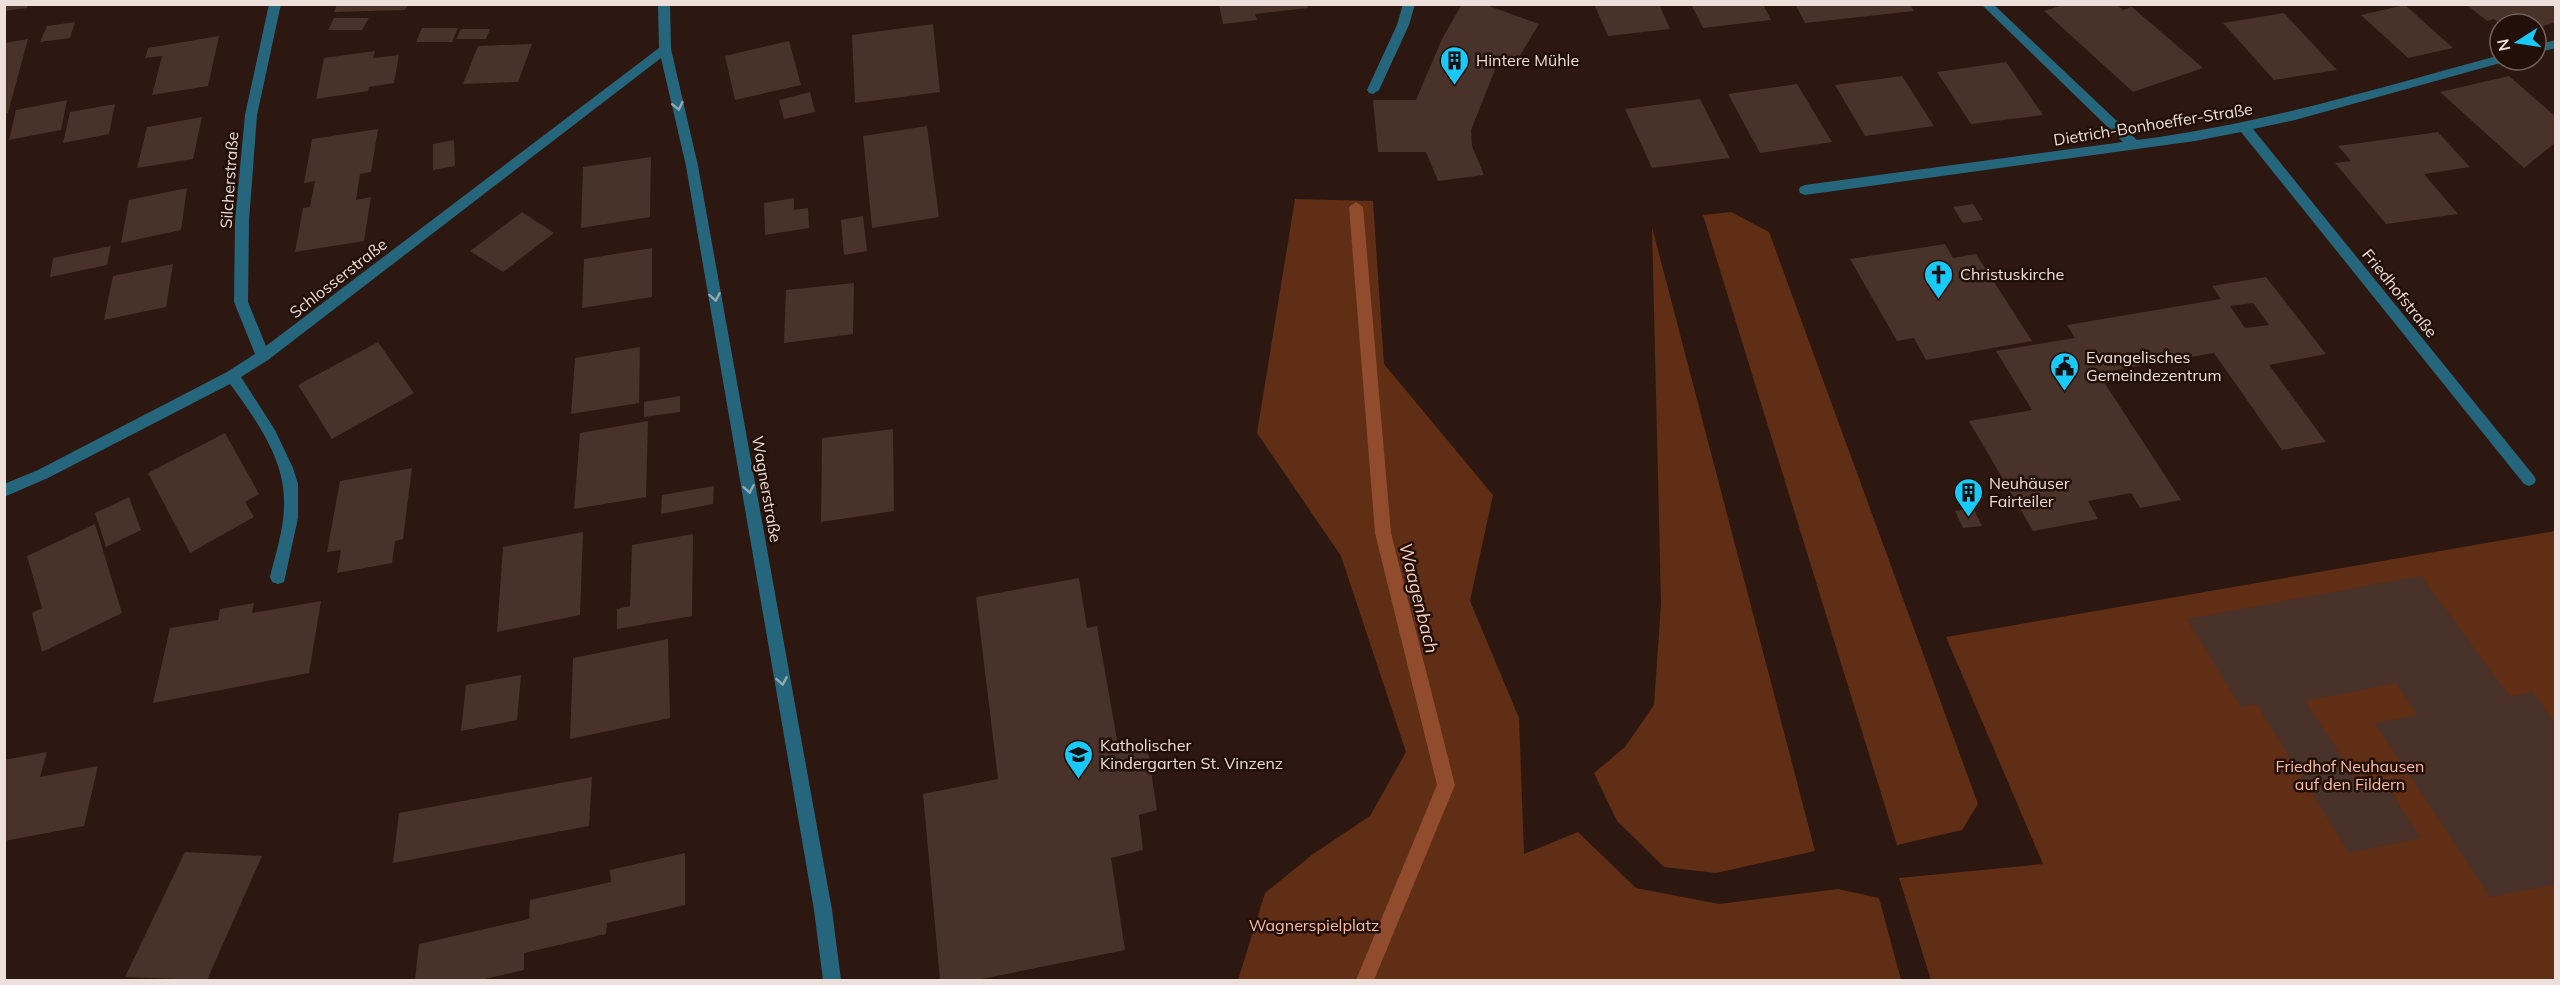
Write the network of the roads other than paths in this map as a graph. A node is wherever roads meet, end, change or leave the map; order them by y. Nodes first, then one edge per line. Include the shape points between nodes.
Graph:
1 (275, 4) edge
2 (664, 4) edge
3 (1409, 4) edge
4 (1986, 4) edge
5 (665, 49) junction
6 (2488, 62) edge
7 (1373, 90) dead end
8 (2245, 128) junction
9 (2134, 145) junction
10 (1805, 190) dead end
11 (263, 356) junction
12 (232, 376) junction
13 (2529, 480) dead end
14 (4, 491) edge
15 (278, 577) dead end
16 (832, 981) edge

1 - 11 street, Silcherstraße via 251,115 242,222 241,302
2 - 5 street, Wagnerstraße
3 - 7 street
4 - 9 street
5 - 11 street, Schlosserstraße
5 -> 16 street, Wagnerstraße via 692,166 823,910
6 - 8 street, Dietrich-Bonhoeffer-Straße
8 - 9 street, Dietrich-Bonhoeffer-Straße
8 - 13 street, Friedhofstraße
9 - 10 street, Dietrich-Bonhoeffer-Straße
11 - 12 street, Schlosserstraße
12 - 14 street, Schlosserstraße
12 - 15 street via 252,402 288,473 292,500

